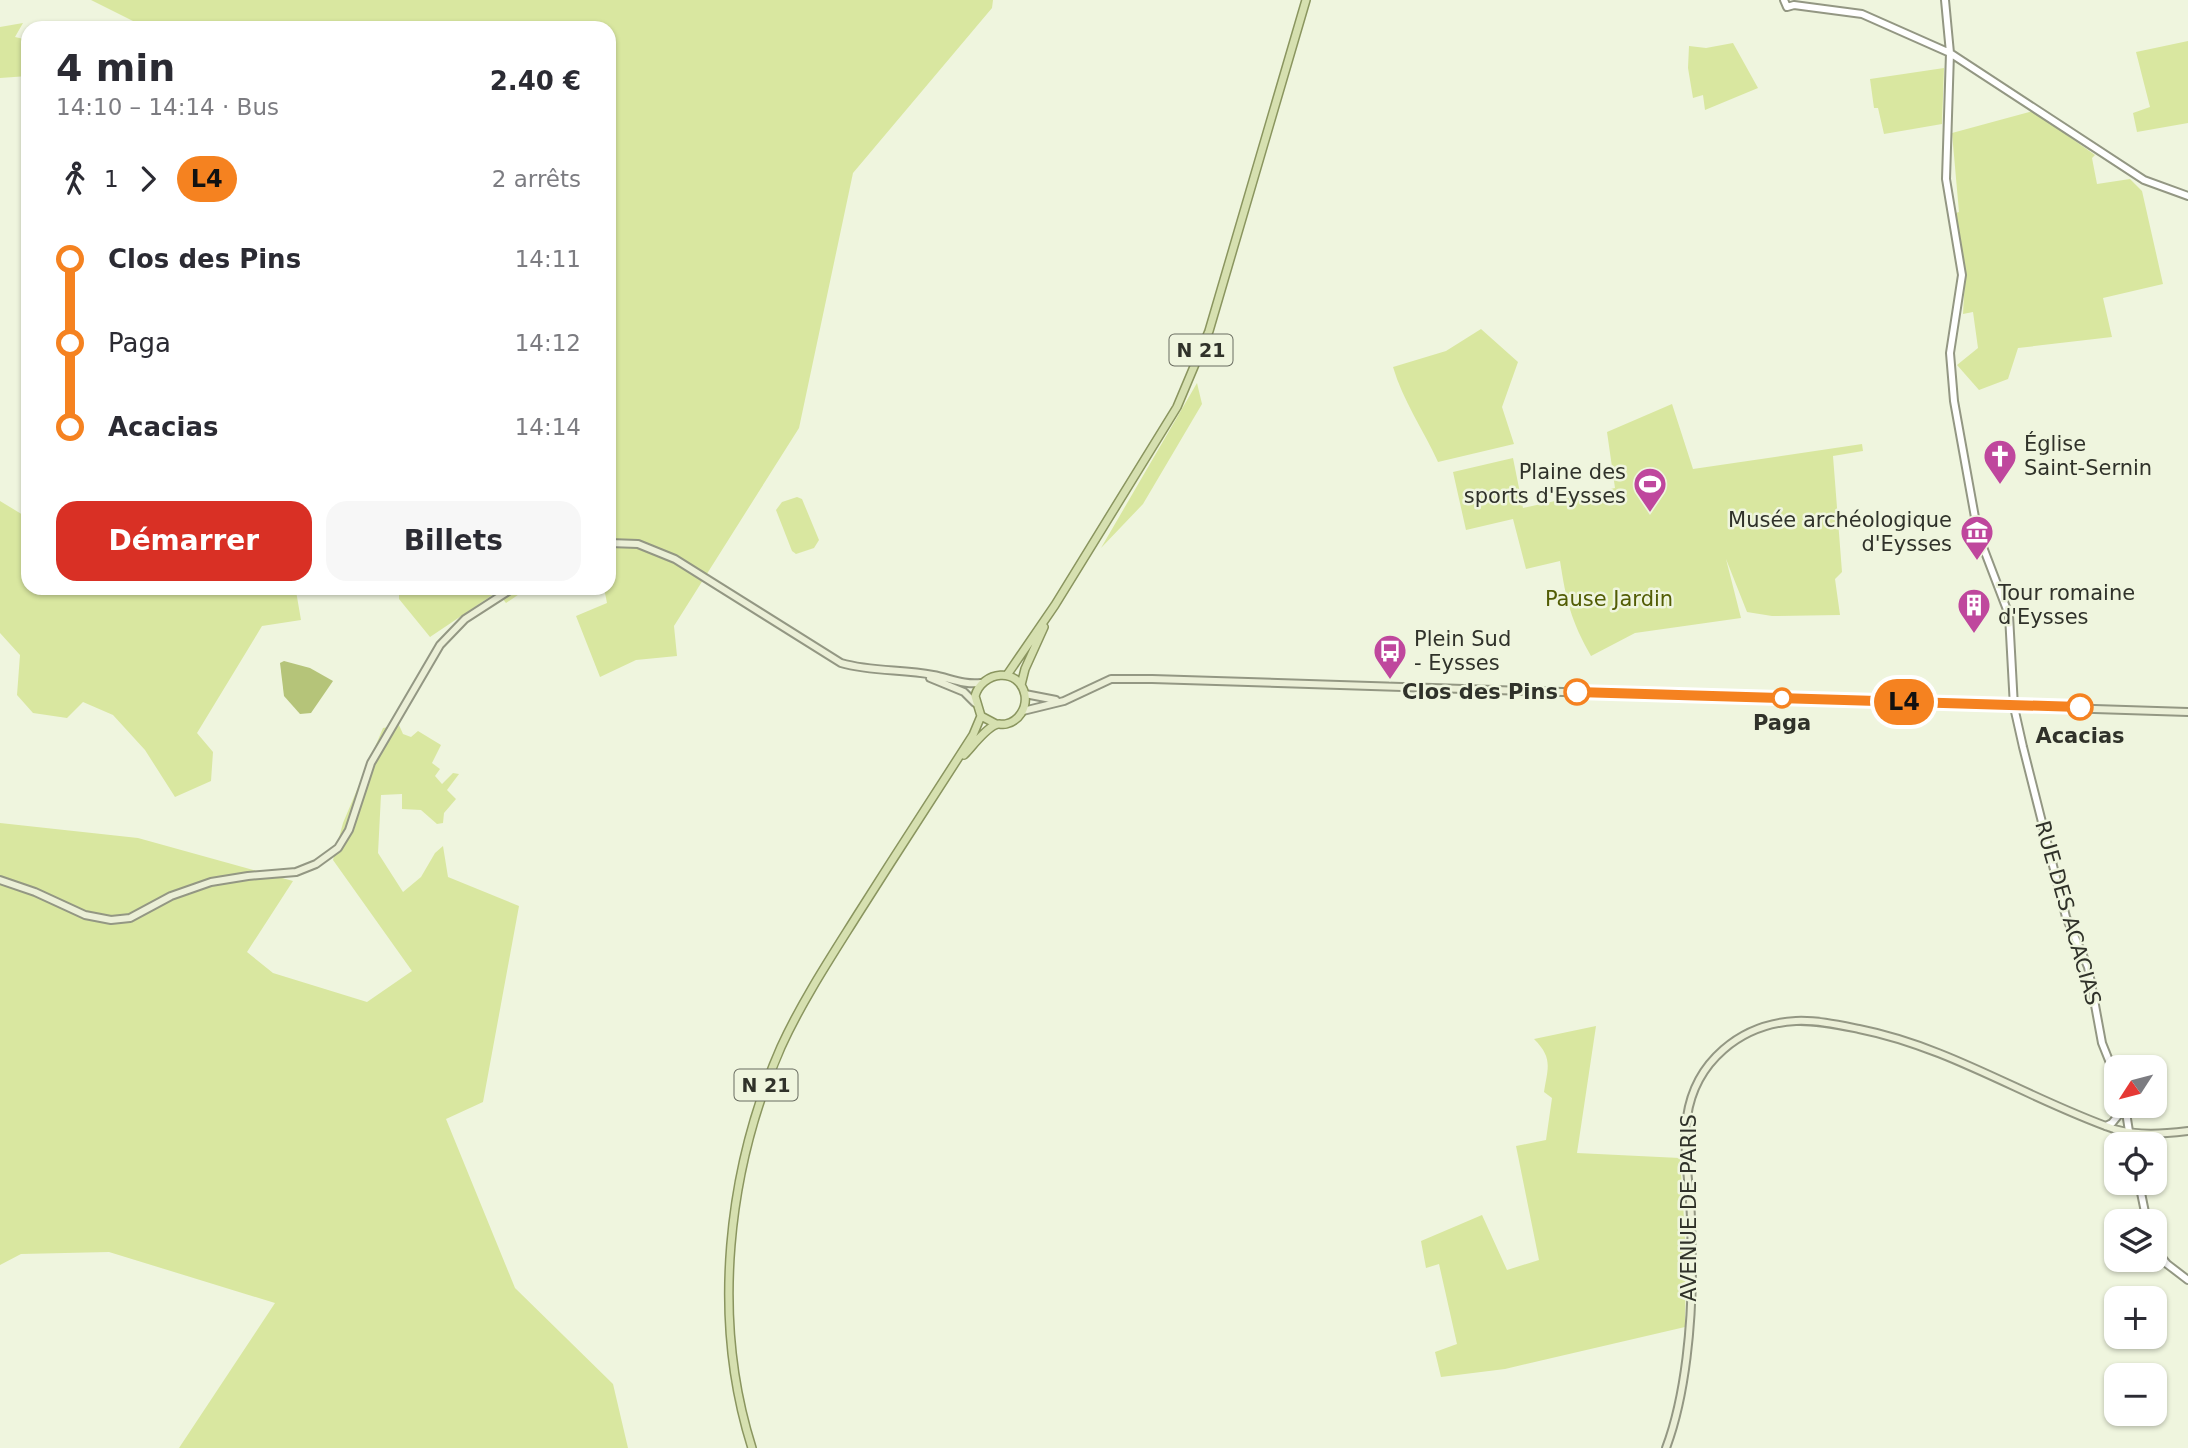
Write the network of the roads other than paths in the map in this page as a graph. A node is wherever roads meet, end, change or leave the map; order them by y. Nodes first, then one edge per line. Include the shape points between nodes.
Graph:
1 (1306, 0) edge
2 (1784, 0) edge
3 (1945, 0) edge
4 (1950, 53) junction
5 (2188, 195) edge
6 (616, 543) edge
7 (502, 595) edge
8 (1055, 605) junction
9 (914, 673) junction
10 (1007, 675) junction
11 (981, 684) junction
12 (1021, 685) junction
13 (1025, 694) junction
14 (1065, 701) junction
15 (975, 703) junction
16 (2014, 707) junction
17 (1023, 711) junction
18 (2188, 712) edge
19 (981, 716) junction
20 (996, 724) junction
21 (952, 767) junction
22 (0, 880) edge
23 (2107, 1055) edge
24 (2116, 1118) edge
25 (2106, 1126) junction
26 (2188, 1131) edge
27 (2126, 1132) edge
28 (2167, 1132) edge
29 (2167, 1265) edge
30 (2188, 1279) edge
31 (752, 1448) edge
32 (1666, 1448) edge

1 - 8 main road, N 21 via 1209,331 1177,407
2 - 4 street via 1787,7 1863,14
3 - 4 street, RUE DES ACACIAS
4 - 5 street via 2144,180
4 - 16 street, RUE DES ACACIAS via 1947,179 1962,275 1951,373 1978,534 2009,615
6 - 9 main road via 638,544 675,559 841,663
7 - 22 main road via 465,618 440,645 371,763 349,830 338,848 316,864 296,872 211,882 130,918 111,920 85,915
8 - 10 main road, N 21
8 - 12 main road, N 21
9 - 11 main road
9 - 15 main road via 964,692
10 - 11 main road via 993,675
10 - 12 main road
11 - 15 main road
12 - 13 main road
13 - 14 main road
13 - 17 main road
14 - 16 main road via 1111,679 1152,679
14 - 17 main road
15 - 19 main road
16 - 18 main road
16 - 23 street, RUE DES ACACIAS via 2066,917 2088,967
17 - 20 main road via 1012,722
19 - 20 main road
19 - 21 main road, N 21
20 - 21 main road, N 21
21 - 31 main road, N 21 via 800,1011 757,1112 737,1197 730,1279 733,1351
24 - 25 street
25 - 27 main road, AVENUE DE PARIS
25 - 32 main road, AVENUE DE PARIS via 1949,1056 1860,1029 1794,1021 1763,1027 1735,1040 1708,1064 1691,1098 1687,1118 1692,1270 1681,1389
26 - 28 main road, AVENUE DE PARIS
29 - 30 street

